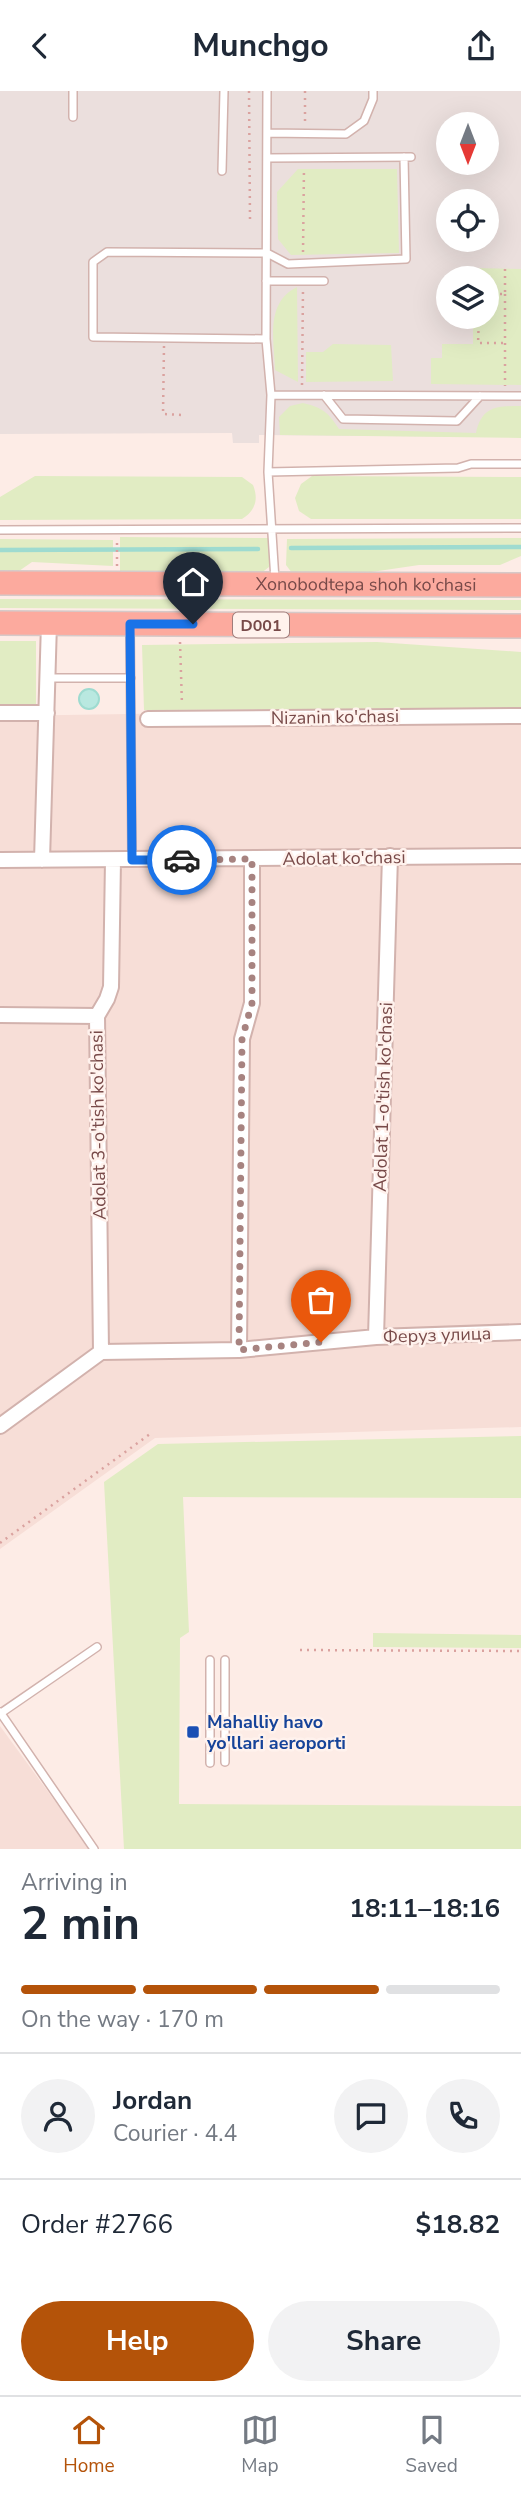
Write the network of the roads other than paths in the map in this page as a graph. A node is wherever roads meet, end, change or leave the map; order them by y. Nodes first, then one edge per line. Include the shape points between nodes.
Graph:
1 (74, 91) edge
2 (224, 91) edge
3 (267, 91) edge
4 (373, 91) edge
5 (73, 117) dead end
6 (267, 133) junction
7 (267, 158) junction
8 (222, 171) dead end
9 (267, 253) junction
10 (267, 281) junction
11 (324, 281) dead end
12 (266, 339) junction
13 (271, 395) junction
14 (324, 395) junction
15 (480, 396) junction
16 (521, 396) edge
17 (521, 464) edge
18 (268, 471) junction
19 (521, 528) edge
20 (0, 530) edge
21 (273, 530) junction
22 (0, 583) edge
23 (276, 584) junction
24 (521, 585) edge
25 (0, 623) edge
26 (49, 623) junction
27 (130, 624) junction
28 (521, 626) edge
29 (48, 678) junction
30 (131, 678) junction
31 (0, 713) edge
32 (47, 713) junction
33 (521, 716) edge
34 (148, 719) dead end
35 (390, 856) junction
36 (521, 856) edge
37 (252, 859) junction
38 (0, 860) edge
39 (42, 860) junction
40 (113, 860) junction
41 (132, 860) junction
42 (0, 1015) edge
43 (97, 1016) junction
44 (521, 1332) edge
45 (376, 1337) junction
46 (239, 1350) junction
47 (101, 1352) junction
48 (0, 1426) edge
49 (97, 1647) dead end
50 (210, 1660) dead end
51 (225, 1660) dead end
52 (0, 1712) edge
53 (225, 1762) dead end
54 (210, 1763) dead end
55 (94, 1849) edge

1 - 5 lane
2 - 8 lane
3 - 6 lane
4 - 6 lane via 364,121 346,134
6 - 7 lane
7 - 9 lane
7 - 9 lane via 408,157 406,259 288,264
9 - 10 lane
9 - 12 lane via 107,252 93,262 93,337
10 - 11 lane
10 - 12 lane
12 - 13 lane
13 - 14 lane
13 - 18 lane
14 - 15 lane
14 - 15 lane via 344,419 457,421
15 - 16 lane
17 - 18 lane
18 - 21 lane
19 - 21 lane
20 - 21 lane
21 - 23 lane
22 - 23 highway, Xonobodtepa shoh ko'chasi
23 - 24 highway, Xonobodtepa shoh ko'chasi
25 - 26 highway, D001
26 - 27 highway, D001
26 - 29 street
27 - 28 highway, D001
27 - 30 lane
29 - 30 lane
29 - 32 street
30 - 41 lane
31 - 32 street
32 - 39 street
33 - 34 street, Nizanin ko'chasi
35 - 36 street, Adolat ko'chasi
35 - 37 street, Adolat ko'chasi
35 - 45 street, Adolat 1-o'tish ko'chasi
37 - 41 street, Adolat ko'chasi
37 - 46 street via 252,1003 242,1039
38 - 39 street, Adolat ko'chasi
39 - 40 street, Adolat ko'chasi
40 - 41 street, Adolat ko'chasi
40 - 43 street, Adolat 3-o'tish ko'chasi via 111,987
42 - 43 street
43 - 47 street, Adolat 3-o'tish ko'chasi
44 - 45 street, Феруз улица
45 - 46 street, Феруз улица
46 - 47 street, Феруз улица
47 - 48 street
49 - 52 lane
50 - 54 lane
51 - 53 lane
52 - 55 lane

